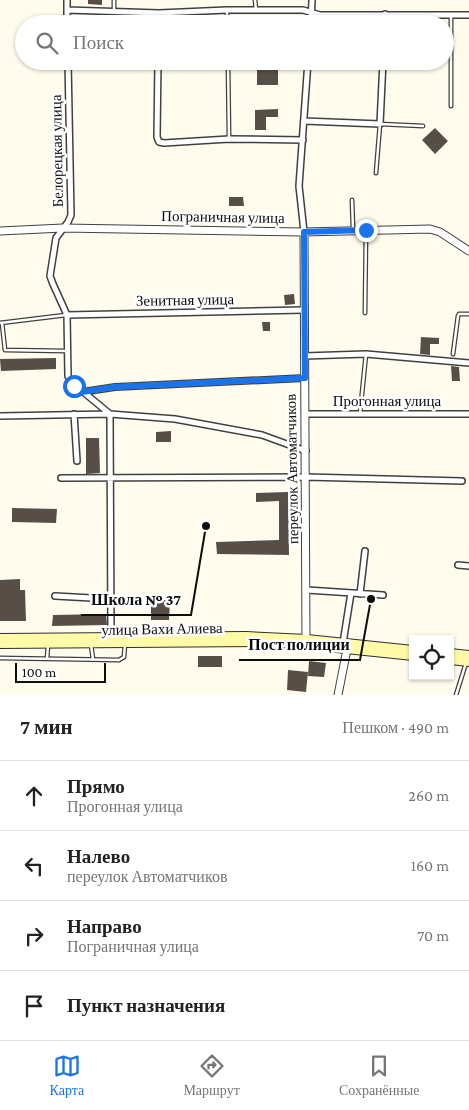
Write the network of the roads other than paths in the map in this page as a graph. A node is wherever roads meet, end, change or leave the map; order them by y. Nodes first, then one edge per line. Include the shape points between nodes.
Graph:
1 (67, 0) edge
2 (114, 0) edge
3 (256, 0) edge
4 (312, 0) edge
5 (67, 10) junction
6 (227, 10) junction
7 (256, 10) junction
8 (114, 11) junction
9 (312, 12) junction
10 (159, 13) joint
11 (385, 14) joint
12 (67, 15) edge
13 (227, 15) edge
14 (312, 15) edge
15 (418, 15) edge
16 (469, 15) edge
17 (454, 16) edge
18 (68, 70) edge
19 (158, 70) edge
20 (228, 70) edge
21 (307, 70) edge
22 (383, 70) edge
23 (451, 70) edge
24 (451, 106) dead end
25 (304, 121) junction
26 (380, 124) junction
27 (423, 126) dead end
28 (229, 139) junction
29 (302, 140) junction
30 (376, 173) dead end
31 (352, 200) dead end
32 (63, 228) junction
33 (353, 230) junction
34 (366, 230) junction
35 (0, 231) edge
36 (304, 232) junction
37 (469, 251) edge
38 (304, 310) junction
39 (365, 313) dead end
40 (469, 314) edge
41 (67, 315) junction
42 (1, 323) edge
43 (68, 351) junction
44 (366, 354) junction
45 (452, 354) dead end
46 (304, 356) junction
47 (469, 363) edge
48 (305, 378) junction
49 (82, 392) junction
50 (74, 414) junction
51 (110, 414) junction
52 (305, 414) junction
53 (360, 414) junction
54 (469, 414) edge
55 (0, 416) edge
56 (306, 450) junction
57 (77, 461) dead end
58 (306, 477) junction
59 (61, 478) dead end
60 (110, 478) junction
61 (462, 482) dead end
62 (365, 551) dead end
63 (458, 565) dead end
64 (469, 566) edge
65 (307, 590) junction
66 (351, 593) junction
67 (360, 594) junction
68 (383, 595) dead end
69 (55, 596) dead end
70 (110, 599) junction
71 (111, 637) junction
72 (0, 638) edge
73 (306, 642) junction
74 (91, 643) junction
75 (125, 643) junction
76 (0, 644) edge
77 (48, 644) junction
78 (346, 645) junction
79 (409, 650) edge
80 (409, 655) edge
81 (454, 655) edge
82 (0, 658) edge
83 (47, 659) junction
84 (93, 660) junction
85 (454, 660) edge
86 (468, 660) edge
87 (338, 695) edge
88 (456, 695) edge

1 - 5 street
2 - 8 lane
3 - 7 lane
4 - 9 street
5 - 8 street
5 - 12 street
6 - 7 street
6 - 10 street
6 - 13 lane
7 - 9 street
8 - 10 street
9 - 11 street via 320,15
9 - 14 street
11 - 15 street
16 - 17 street
18 - 32 street, Белорецкая улица via 70,215
19 - 28 street via 159,142
20 - 28 lane
21 - 25 street
22 - 26 street
23 - 24 lane
25 - 26 street
25 - 29 street
26 - 27 lane
26 - 30 lane
28 - 29 street
29 - 36 street via 299,186
31 - 33 lane
32 - 35 street, Пограничная улица
32 - 36 street, Пограничная улица
32 - 41 street, Белорецкая улица via 56,238 50,276
33 - 34 street, Пограничная улица
33 - 36 street, Пограничная улица
34 - 37 street, Пограничная улица via 436,230
34 - 39 lane
36 - 38 street, переулок Автоматчиков
38 - 41 street, Зенитная улица
38 - 46 street, переулок Автоматчиков
40 - 45 lane via 458,316
41 - 42 lane
41 - 43 street, Белорецкая улица
42 - 43 lane via 5,350
43 - 49 street, Белорецкая улица via 70,382
44 - 46 street
44 - 47 street
44 - 53 lane
46 - 48 street, переулок Автоматчиков
48 - 49 street via 114,387
48 - 52 street, переулок Автоматчиков
49 - 51 street
50 - 51 street
50 - 55 street
50 - 57 street
51 - 56 street via 176,419 253,433
51 - 60 street
52 - 53 street, Прогонная улица
52 - 56 street, переулок Автоматчиков
53 - 54 street, Прогонная улица
56 - 58 street, переулок Автоматчиков
58 - 60 street
58 - 61 street
58 - 65 street, переулок Автоматчиков
59 - 60 street
60 - 70 street
62 - 67 street
63 - 64 street
65 - 66 street
65 - 73 street, переулок Автоматчиков
66 - 67 street
66 - 78 street
67 - 68 street
69 - 70 street
70 - 71 street
71 - 72 main road, улица Вахи Алиева
71 - 73 main road, улица Вахи Алиева via 246,636
73 - 75 main road, улица Вахи Алиева
73 - 78 main road, улица Вахи Алиева
74 - 75 main road, улица Вахи Алиева
74 - 77 main road, улица Вахи Алиева
74 - 84 lane
75 - 84 lane via 122,659
76 - 77 main road, улица Вахи Алиева
77 - 83 lane
78 - 79 main road, улица Вахи Алиева
78 - 80 main road, улица Вахи Алиева
78 - 87 street
81 - 86 main road
82 - 83 lane
83 - 84 lane
85 - 86 main road
86 - 88 lane

